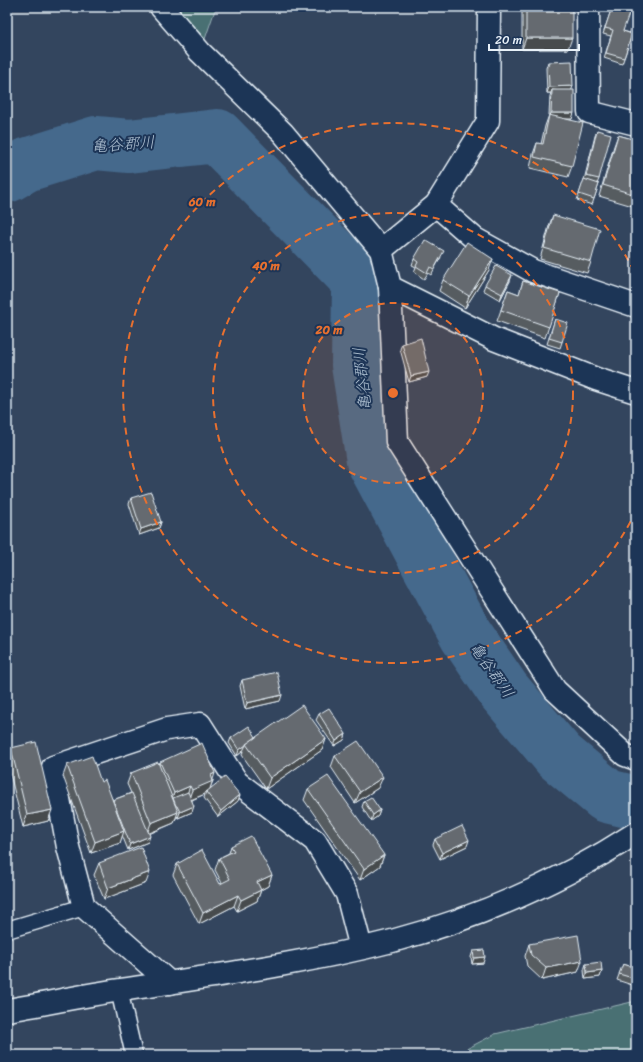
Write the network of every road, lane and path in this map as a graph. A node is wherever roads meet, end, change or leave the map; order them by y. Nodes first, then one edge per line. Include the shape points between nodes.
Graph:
1 (161, 7) edge
2 (489, 7) edge
3 (588, 7) edge
4 (636, 124) edge
5 (436, 205) junction
6 (381, 250) junction
7 (390, 287) junction
8 (636, 306) edge
9 (636, 392) edge
10 (636, 759) edge
11 (636, 833) edge
12 (84, 907) junction
13 (7, 930) edge
14 (361, 948) junction
15 (170, 983) junction
16 (119, 990) junction
17 (7, 1010) edge
18 (134, 1055) edge

1 - 6 street via 200,52 283,133
2 - 5 street via 488,121
3 - 4 street via 589,112
5 - 6 street
5 - 8 street via 475,239 533,271
6 - 7 street
7 - 9 street via 494,339
7 - 10 street via 397,442 555,690 625,755
11 - 14 street via 590,861 519,896 436,928
12 - 13 lane
12 - 14 street via 68,847 53,767 167,729 200,724 237,782 315,841 347,894
12 - 15 street
14 - 15 street
15 - 16 street
16 - 17 street
16 - 18 lane

